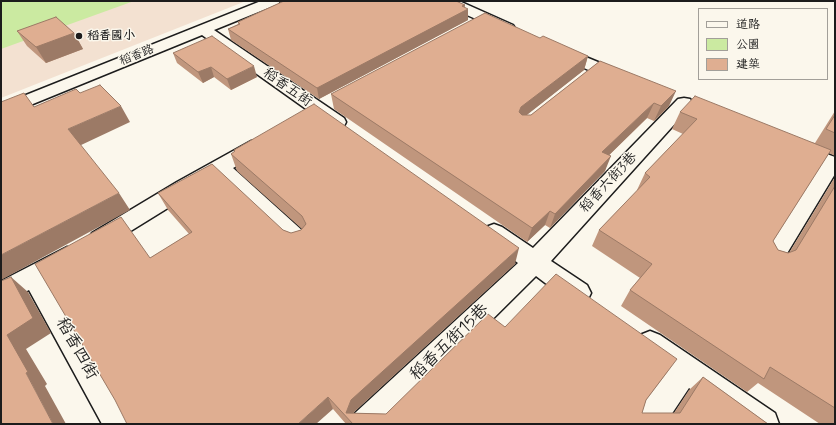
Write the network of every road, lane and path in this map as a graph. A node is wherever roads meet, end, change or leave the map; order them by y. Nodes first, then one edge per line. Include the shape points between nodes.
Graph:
1 (273, 1) edge
2 (447, 1) edge
3 (203, 29) junction
4 (520, 34) edge
5 (546, 45) edge
6 (633, 83) edge
7 (684, 103) dead end
8 (1, 111) edge
9 (275, 136) edge
10 (357, 136) edge
11 (780, 143) edge
12 (833, 165) edge
13 (219, 167) junction
14 (478, 221) edge
15 (297, 239) edge
16 (772, 258) edge
17 (535, 262) junction
18 (34, 275) junction
19 (1, 293) edge
20 (598, 307) edge
21 (635, 334) edge
22 (685, 370) junction
23 (118, 424) edge
24 (366, 424) edge
25 (647, 424) edge
26 (764, 424) edge

1 - 3 street, 稻香路
2 - 4 street via 478,22
3 - 8 street, 稻香路
3 - 10 street, 稻香五街 via 317,111
5 - 6 street
7 - 17 street, 稻香六街3巷
9 - 13 street
11 - 12 street
12 - 16 street
13 - 15 street
13 - 18 street via 120,228
14 - 17 street
17 - 20 street
17 - 24 street, 稻香五街15巷
18 - 19 street
18 - 23 street, 稻香四街
21 - 22 street
22 - 25 street
22 - 26 street

